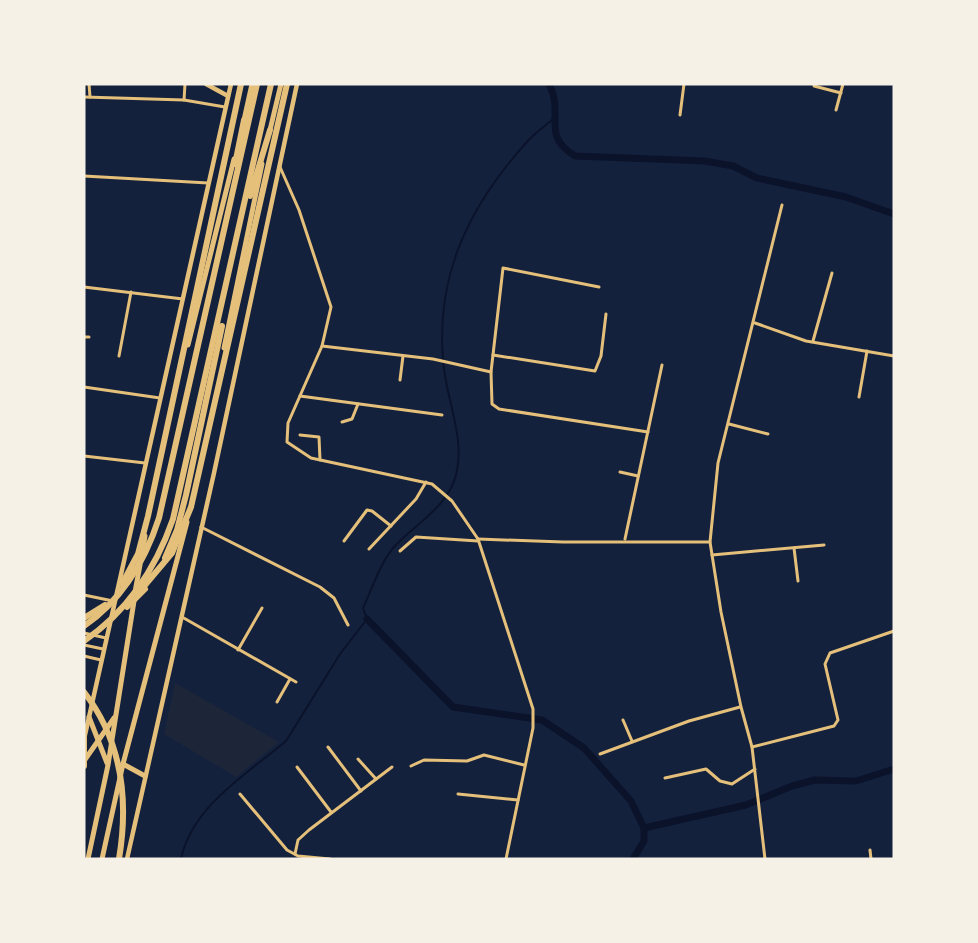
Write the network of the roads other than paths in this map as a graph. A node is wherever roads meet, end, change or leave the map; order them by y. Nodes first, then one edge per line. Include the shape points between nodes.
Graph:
1 (89, 84) edge
2 (185, 84) edge
3 (206, 84) edge
4 (231, 84) edge
5 (241, 84) edge
6 (252, 84) edge
7 (257, 84) edge
8 (271, 84) edge
9 (281, 84) edge
10 (287, 84) edge
11 (297, 84) edge
12 (684, 84) edge
13 (843, 84) edge
14 (814, 86) dead end
15 (841, 93) junction
16 (228, 96) junction
17 (84, 97) edge
18 (90, 97) junction
19 (184, 100) junction
20 (226, 107) junction
21 (836, 110) dead end
22 (680, 115) dead end
23 (244, 120) junction
24 (270, 130) junction
25 (279, 166) junction
26 (84, 176) edge
27 (209, 183) junction
28 (782, 205) dead end
29 (832, 273) dead end
30 (84, 287) edge
31 (599, 287) dead end
32 (131, 292) junction
33 (183, 299) junction
34 (606, 314) dead end
35 (755, 323) junction
36 (84, 336) edge
37 (89, 337) dead end
38 (813, 342) junction
39 (322, 346) junction
40 (867, 351) junction
41 (493, 355) junction
42 (119, 356) dead end
43 (403, 356) junction
44 (894, 356) edge
45 (662, 365) dead end
46 (491, 372) junction
47 (399, 380) dead end
48 (84, 387) edge
49 (300, 396) junction
50 (859, 397) dead end
51 (160, 398) junction
52 (358, 404) junction
53 (442, 415) dead end
54 (342, 422) dead end
55 (728, 423) junction
56 (648, 432) junction
57 (768, 434) dead end
58 (300, 435) dead end
59 (84, 456) edge
60 (320, 460) junction
61 (146, 463) junction
62 (620, 472) dead end
63 (638, 476) junction
64 (426, 482) junction
65 (391, 526) junction
66 (201, 527) junction
67 (478, 540) junction
68 (625, 540) junction
69 (344, 541) dead end
70 (710, 542) junction
71 (824, 545) dead end
72 (794, 548) junction
73 (369, 549) dead end
74 (400, 551) dead end
75 (712, 555) junction
76 (798, 581) dead end
77 (84, 595) edge
78 (114, 603) junction
79 (262, 608) dead end
80 (121, 610) junction
81 (102, 612) junction
82 (181, 616) junction
83 (84, 620) edge
84 (348, 625) dead end
85 (84, 626) edge
86 (894, 631) edge
87 (84, 634) edge
88 (106, 638) junction
89 (84, 643) edge
90 (103, 649) junction
91 (238, 650) junction
92 (84, 656) edge
93 (101, 660) junction
94 (290, 679) junction
95 (296, 682) dead end
96 (84, 692) edge
97 (278, 702) dead end
98 (741, 707) junction
99 (116, 715) junction
100 (89, 717) junction
101 (623, 720) dead end
102 (84, 732) edge
103 (84, 741) edge
104 (99, 741) junction
105 (632, 741) junction
106 (328, 747) dead end
107 (752, 747) junction
108 (600, 754) dead end
109 (358, 759) dead end
110 (84, 761) edge
111 (123, 764) junction
112 (108, 765) junction
113 (525, 765) junction
114 (84, 766) edge
115 (411, 766) dead end
116 (297, 767) dead end
117 (392, 767) dead end
118 (755, 769) junction
119 (145, 776) junction
120 (665, 778) dead end
121 (376, 779) junction
122 (362, 791) junction
123 (240, 794) dead end
124 (458, 794) dead end
125 (518, 800) junction
126 (331, 812) junction
127 (870, 850) dead end
128 (295, 854) junction
129 (88, 859) edge
130 (102, 859) edge
131 (119, 859) edge
132 (127, 859) edge
133 (330, 859) edge
134 (506, 859) edge
135 (765, 859) edge
136 (871, 859) edge

1 - 18 street
2 - 19 street
3 - 16 main road
4 - 16 main road
5 - 81 highway via 144,532 130,572
6 - 23 main road
7 - 81 highway via 159,518 138,567
8 - 80 highway via 178,504 156,561
9 - 24 main road
10 - 80 highway via 187,521 167,561
11 - 25 main road
12 - 22 street
13 - 15 street
14 - 15 street
15 - 21 street
16 - 20 main road
17 - 18 street
18 - 19 street
19 - 20 street
20 - 27 main road
23 - 83 highway via 156,523 143,557 117,593
23 - 99 main road via 150,514
24 - 87 highway via 239,235 182,513 164,560 136,600 107,623
24 - 111 main road via 182,544
25 - 39 street via 330,297 330,318
25 - 66 main road
26 - 27 street
27 - 33 main road
28 - 35 street
29 - 38 street
30 - 32 street
31 - 41 street via 504,268
32 - 33 street
32 - 42 street
33 - 51 main road
34 - 41 street via 601,356 595,371
35 - 38 street
35 - 55 street
36 - 37 street
38 - 40 street
39 - 43 street
39 - 49 street
40 - 44 street
40 - 50 street
41 - 46 street
43 - 46 street
43 - 47 street
45 - 56 street
46 - 56 street via 495,408
48 - 51 street
49 - 52 street
49 - 60 street via 288,423 287,442 298,452
51 - 61 main road
52 - 53 street
52 - 54 street via 351,419
55 - 57 street
55 - 70 street via 718,463
56 - 63 street
58 - 60 street via 320,438
59 - 61 street
60 - 64 street
61 - 78 main road
62 - 63 street
63 - 68 street
64 - 65 street
64 - 67 street via 452,501
65 - 69 street via 367,510
65 - 73 street
66 - 82 main road
66 - 84 street via 320,587 334,598
67 - 68 street
67 - 74 street via 416,537
67 - 113 street via 533,709
68 - 70 street
70 - 75 street
71 - 72 street
72 - 75 street
72 - 76 street
75 - 98 street
77 - 78 street
78 - 83 street
78 - 88 main road
79 - 91 street
80 - 89 highway
81 - 85 highway
82 - 91 street
82 - 119 main road
86 - 107 street via 830,652 826,657 838,720 834,726
87 - 88 street
88 - 90 main road
89 - 90 street
90 - 93 main road
91 - 94 street
92 - 93 street
93 - 100 main road
94 - 95 street
94 - 97 street
96 - 131 highway via 111,740 121,771 124,819
98 - 105 street
98 - 107 street
99 - 104 main road
99 - 112 main road
100 - 103 main road
100 - 104 main road
101 - 105 street
102 - 114 highway
104 - 110 main road
104 - 112 main road
105 - 108 street
106 - 122 street
107 - 118 street
109 - 121 street
111 - 119 main road
111 - 130 main road
112 - 129 main road
113 - 115 street via 484,755 467,761 424,760
113 - 125 street
116 - 126 street
117 - 121 street
118 - 120 street via 732,784 720,781 706,769
118 - 135 street
119 - 132 main road
121 - 122 street
122 - 126 street
123 - 128 street via 276,839
124 - 125 street
125 - 134 street
126 - 128 street via 298,840
127 - 136 street
128 - 133 street

